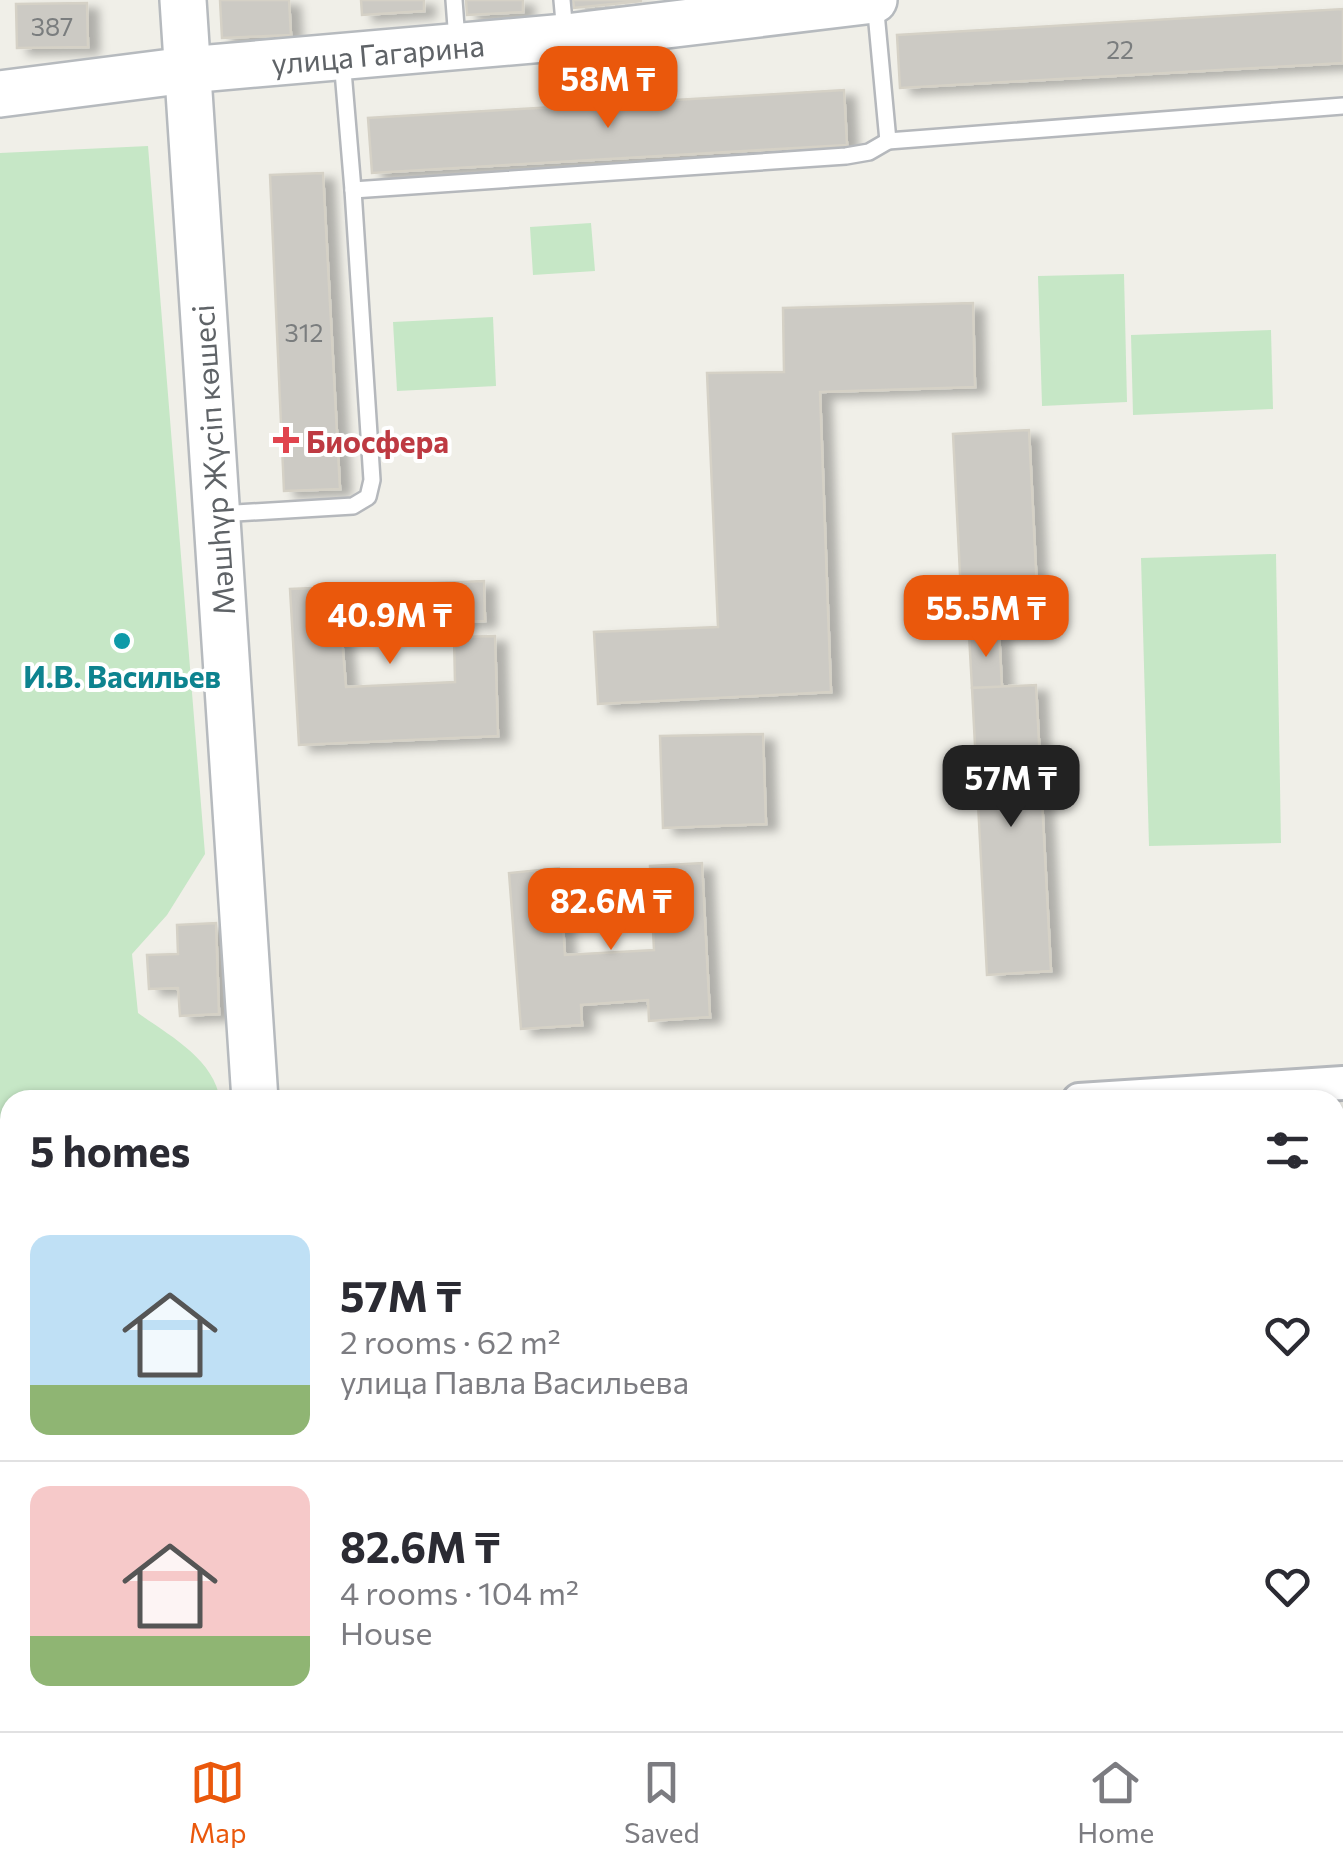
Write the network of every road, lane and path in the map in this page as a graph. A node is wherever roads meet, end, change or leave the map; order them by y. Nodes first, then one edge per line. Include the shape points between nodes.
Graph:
1 (183, 0) edge
2 (454, 0) edge
3 (875, 0) edge
4 (564, 18) edge
5 (458, 46) junction
6 (342, 57) junction
7 (187, 70) junction
8 (0, 94) edge
9 (1343, 106) edge
10 (888, 141) junction
11 (352, 190) junction
12 (215, 514) junction
13 (1343, 1082) edge
14 (255, 1090) edge
15 (1314, 1090) edge

1 - 7 street, Мәшһүр Жүсіп көшесі
2 - 5 lane
3 - 4 street, улица Гагарина
3 - 10 lane
4 - 5 street, улица Гагарина
5 - 6 street, улица Гагарина
6 - 7 street, улица Гагарина
6 - 11 lane
7 - 8 street, улица Гагарина
7 - 12 street, Мәшһүр Жүсіп көшесі
9 - 10 lane
10 - 11 lane via 846,156
11 - 12 lane via 368,497 352,506
12 - 14 street, Мәшһүр Жүсіп көшесі
13 - 15 street

